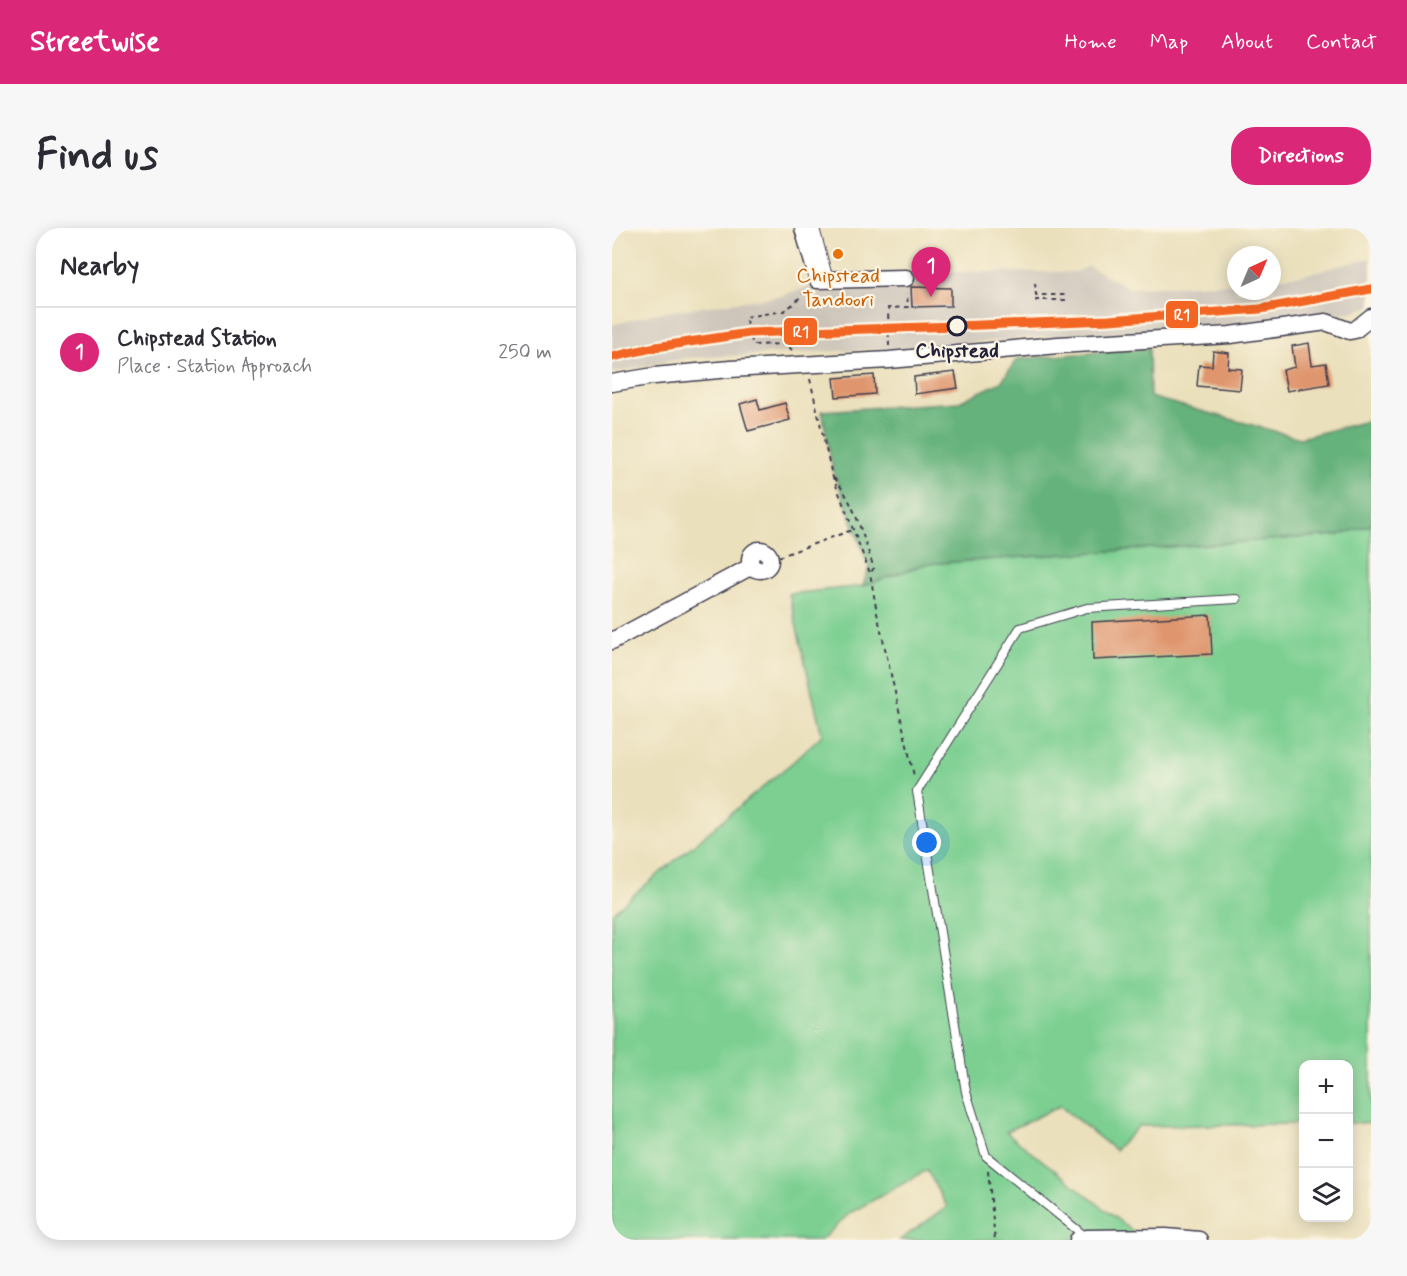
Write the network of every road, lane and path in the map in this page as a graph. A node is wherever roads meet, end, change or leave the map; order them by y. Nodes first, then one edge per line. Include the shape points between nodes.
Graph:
1 (803, 228) edge
2 (815, 228) edge
3 (906, 278) dead end
4 (824, 280) junction
5 (1035, 283) dead end
6 (1037, 303) dead end
7 (908, 307) dead end
8 (1371, 317) edge
9 (915, 333) dead end
10 (889, 334) junction
11 (889, 338) dead end
12 (807, 365) junction
13 (612, 382) edge
14 (832, 475) junction
15 (853, 530) junction
16 (770, 560) joint
17 (870, 573) junction
18 (1237, 599) dead end
19 (612, 641) edge
20 (917, 791) junction
21 (986, 1156) junction
22 (1083, 1239) edge
23 (1178, 1239) edge
24 (995, 1240) edge
25 (1199, 1240) edge

1 - 4 street
2 - 4 lane
3 - 4 street
4 - 12 path via 784,311 745,316 753,345 786,344
5 - 6 path via 1036,295 1065,295 1065,300 1036,300
7 - 10 path via 888,308
8 - 12 street via 1350,331 1319,322 1230,335
9 - 10 path
10 - 11 path
12 - 13 street
12 - 14 path
14 - 15 path
14 - 17 path via 854,513 874,568
15 - 16 path
15 - 17 path
16 - 19 street via 767,567 759,570 752,566
17 - 20 path
18 - 20 lane via 1087,608 1020,628
20 - 21 lane via 966,1092
21 - 22 lane
21 - 24 path
22 - 23 street
23 - 25 street

